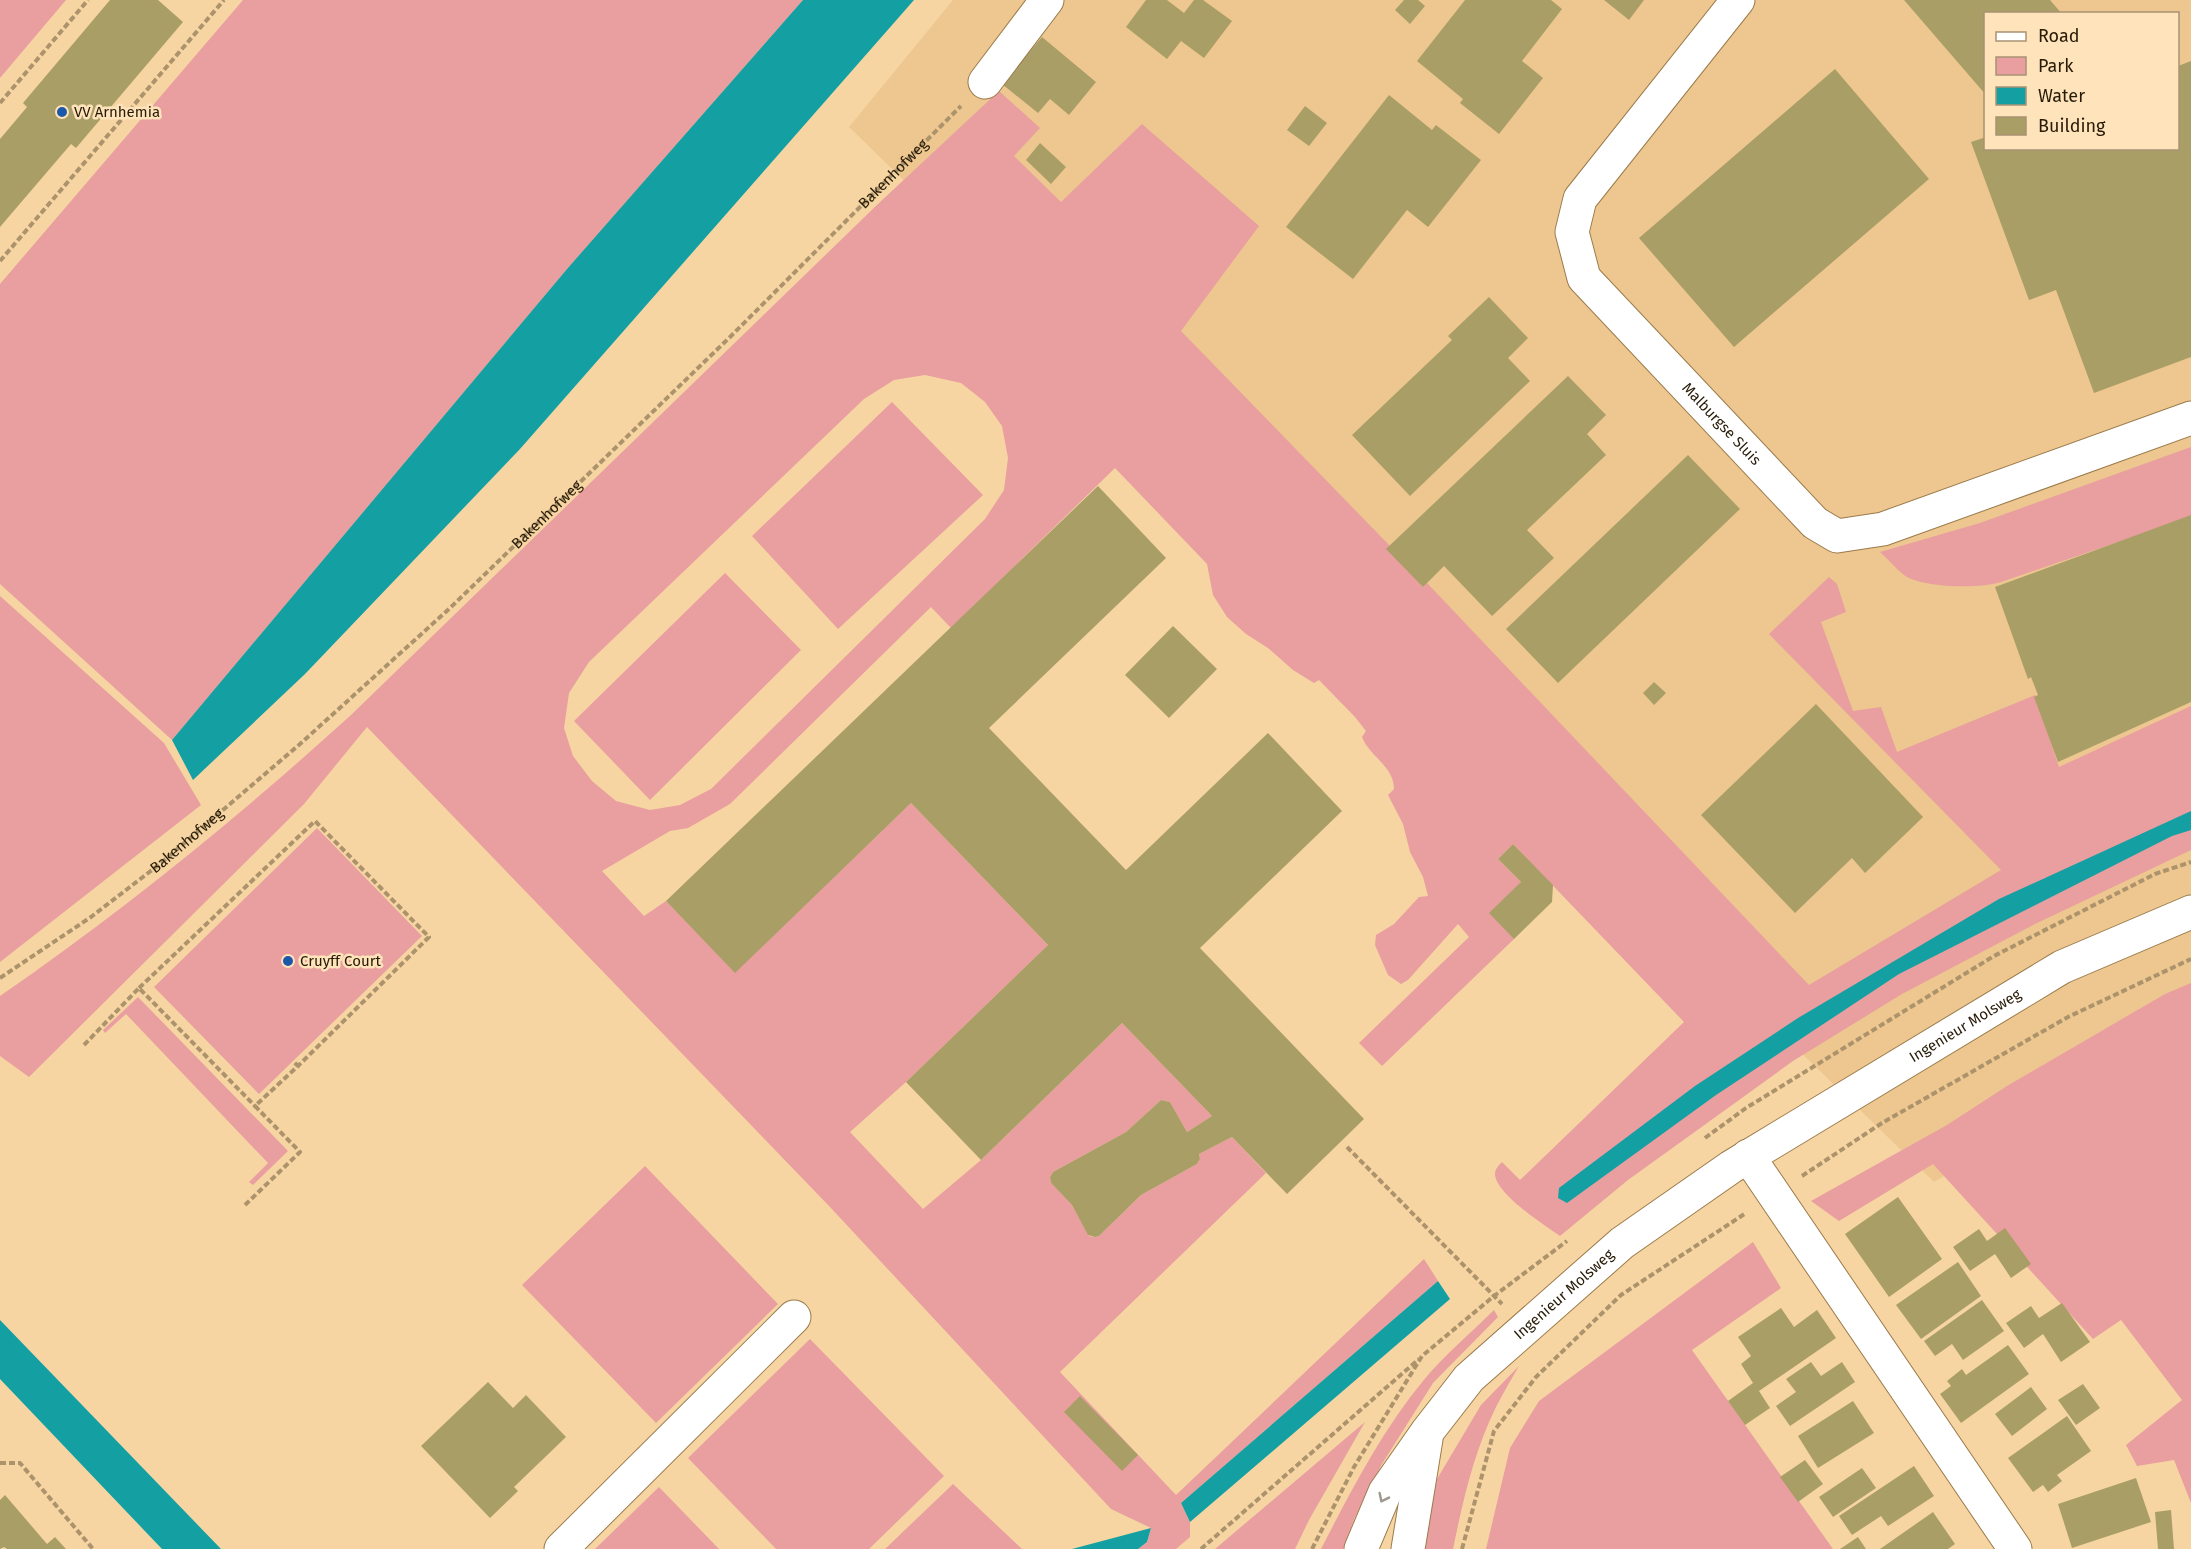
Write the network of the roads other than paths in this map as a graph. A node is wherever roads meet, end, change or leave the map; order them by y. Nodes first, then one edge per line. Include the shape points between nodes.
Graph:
1 (1047, 0) edge
2 (1738, 0) edge
3 (985, 82) road end
4 (2191, 418) edge
5 (2191, 912) edge
6 (1748, 1156) junction
7 (794, 1317) dead end
8 (1427, 1432) junction
9 (561, 1549) edge
10 (1360, 1549) edge
11 (1408, 1549) edge
12 (2015, 1549) edge

1 - 3 street
2 - 4 street, Malburgse Sluis via 1580,199 1572,232 1584,278 1815,523 1837,536 1883,529
5 - 6 street, Ingenieur Molsweg via 2062,967
6 - 8 street, Ingenieur Molsweg via 1622,1243 1469,1378
6 - 12 street
7 - 9 street
8 -> 10 street, Ingenieur Molsweg via 1384,1492
8 - 11 street, Ingenieur Molsweg

